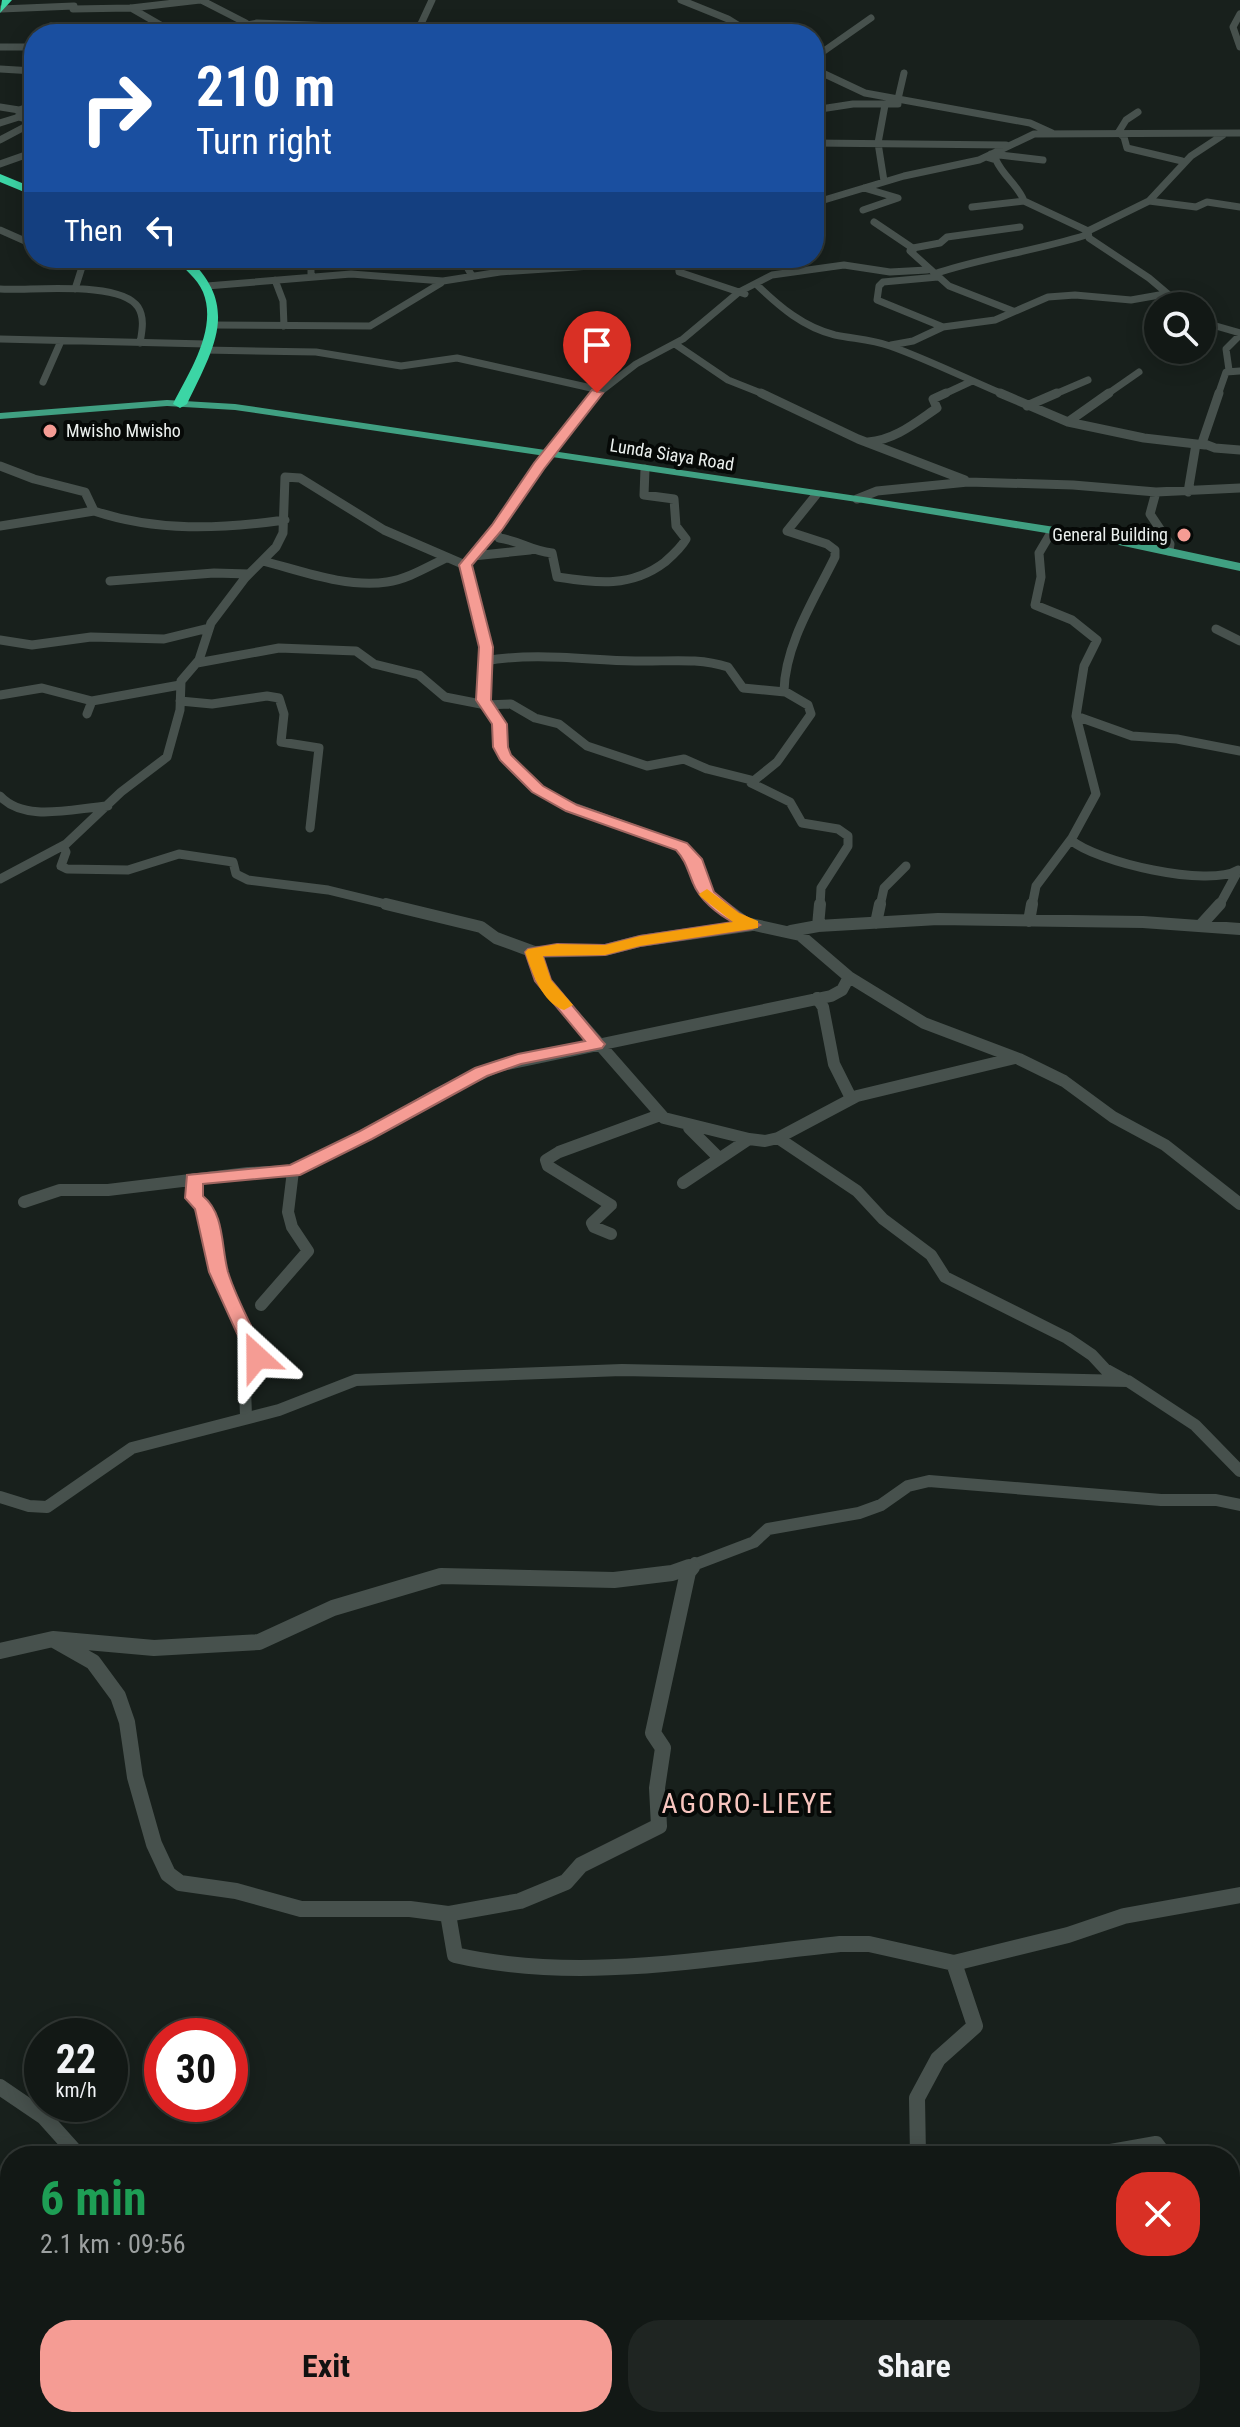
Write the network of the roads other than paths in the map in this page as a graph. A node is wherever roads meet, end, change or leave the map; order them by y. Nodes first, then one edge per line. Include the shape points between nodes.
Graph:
1 (7, 0) edge
2 (200, 0) edge
3 (432, 0) edge
4 (681, 0) edge
5 (73, 7) edge
6 (131, 8) junction
7 (0, 9) edge
8 (1240, 14) edge
9 (871, 18) dead end
10 (59, 21) dead end
11 (246, 23) junction
12 (54, 24) edge
13 (159, 24) edge
14 (242, 24) edge
15 (274, 24) edge
16 (421, 24) edge
17 (736, 24) edge
18 (0, 47) edge
19 (24, 47) edge
20 (1240, 47) edge
21 (824, 51) edge
22 (0, 69) edge
23 (24, 70) edge
24 (904, 73) dead end
25 (824, 74) edge
26 (898, 99) junction
27 (908, 102) junction
28 (885, 105) junction
29 (0, 107) edge
30 (824, 108) edge
31 (24, 110) edge
32 (1138, 112) dead end
33 (19, 113) junction
34 (24, 116) edge
35 (1011, 120) junction
36 (0, 123) edge
37 (24, 127) edge
38 (1002, 130) dead end
39 (1052, 133) junction
40 (1118, 133) junction
41 (1226, 133) junction
42 (1240, 133) edge
43 (0, 140) edge
44 (824, 143) edge
45 (878, 143) junction
46 (1006, 145) junction
47 (24, 156) edge
48 (988, 156) junction
49 (1043, 160) dead end
50 (1182, 161) junction
51 (0, 164) edge
52 (0, 178) edge
53 (884, 181) junction
54 (860, 187) junction
55 (24, 188) edge
56 (824, 200) edge
57 (1024, 201) junction
58 (1149, 201) junction
59 (972, 207) dead end
60 (1240, 207) edge
61 (863, 210) dead end
62 (874, 222) dead end
63 (1020, 227) dead end
64 (0, 230) edge
65 (1087, 233) junction
66 (0, 240) edge
67 (24, 242) edge
68 (24, 242) edge
69 (913, 248) junction
70 (82, 268) edge
71 (190, 268) edge
72 (311, 268) edge
73 (468, 268) edge
74 (531, 268) edge
75 (679, 268) edge
76 (822, 268) edge
77 (824, 268) edge
78 (933, 274) junction
79 (472, 276) junction
80 (311, 277) junction
81 (275, 280) junction
82 (443, 281) junction
83 (757, 285) junction
84 (207, 286) junction
85 (0, 289) edge
86 (75, 289) junction
87 (739, 292) junction
88 (1163, 292) edge
89 (1144, 298) edge
90 (772, 300) junction
91 (1013, 311) junction
92 (212, 325) junction
93 (280, 326) junction
94 (1216, 326) edge
95 (943, 327) junction
96 (1240, 334) edge
97 (0, 339) edge
98 (61, 341) junction
99 (140, 343) junction
100 (675, 344) junction
101 (890, 346) junction
102 (205, 347) junction
103 (270, 350) junction
104 (1229, 370) junction
105 (1240, 371) edge
106 (1139, 372) dead end
107 (1088, 380) dead end
108 (43, 382) dead end
109 (970, 382) junction
110 (600, 390) junction
111 (180, 404) junction
112 (1027, 406) junction
113 (0, 416) edge
114 (1068, 422) junction
115 (858, 439) junction
116 (1200, 444) junction
117 (1240, 450) edge
118 (548, 454) junction
119 (0, 466) edge
120 (645, 469) junction
121 (968, 482) junction
122 (1240, 488) edge
123 (1156, 492) junction
124 (1188, 492) junction
125 (816, 495) junction
126 (857, 499) junction
127 (94, 511) junction
128 (285, 520) junction
129 (0, 526) edge
130 (495, 530) junction
131 (1052, 531) junction
132 (530, 550) junction
133 (1169, 551) junction
134 (473, 556) junction
135 (446, 558) junction
136 (263, 561) junction
137 (465, 565) junction
138 (1240, 567) edge
139 (249, 574) junction
140 (110, 581) dead end
141 (209, 628) junction
142 (1216, 629) dead end
143 (0, 640) edge
144 (1240, 641) edge
145 (485, 661) junction
146 (197, 663) junction
147 (180, 685) junction
148 (785, 692) junction
149 (0, 695) edge
150 (92, 701) junction
151 (180, 701) junction
152 (486, 705) junction
153 (87, 714) dead end
154 (1076, 716) junction
155 (1240, 751) edge
156 (751, 780) junction
157 (0, 796) edge
158 (108, 806) junction
159 (310, 828) dead end
160 (1071, 840) junction
161 (63, 846) junction
162 (906, 866) dead end
163 (1239, 869) edge
164 (0, 879) edge
165 (1029, 921) junction
166 (876, 923) junction
167 (752, 925) junction
168 (818, 926) junction
169 (1200, 926) junction
170 (1240, 929) edge
171 (804, 932) junction
172 (534, 952) junction
173 (849, 977) junction
174 (817, 998) junction
175 (596, 1044) junction
176 (1015, 1058) junction
177 (851, 1098) junction
178 (660, 1115) junction
179 (687, 1126) junction
180 (778, 1138) junction
181 (749, 1139) junction
182 (719, 1158) junction
183 (293, 1171) junction
184 (194, 1179) junction
185 (683, 1183) dead end
186 (24, 1202) dead end
187 (1240, 1204) edge
188 (611, 1234) dead end
189 (261, 1305) dead end
190 (1128, 1381) junction
191 (246, 1416) junction
192 (1240, 1471) edge
193 (0, 1497) edge
194 (1240, 1505) edge
195 (695, 1563) junction
196 (53, 1639) junction
197 (0, 1651) edge
198 (1240, 1895) edge
199 (448, 1914) junction
200 (954, 1963) junction
201 (0, 2087) edge
202 (71, 2146) edge
203 (918, 2146) edge
204 (1133, 2146) edge
205 (1158, 2146) edge

1 - 7 highway
2 - 6 street
2 - 11 street
3 - 16 street
4 - 17 street
5 - 6 street
5 - 7 street
6 - 13 street
8 - 20 street via 1233,27
9 - 21 street
10 - 12 street
11 - 14 street
11 - 15 street
18 - 19 street
22 - 23 street
24 - 26 street
25 - 26 street via 860,91
26 - 27 street
27 - 28 street
27 - 35 street
28 - 30 street
28 - 45 street
29 - 33 street
31 - 33 street
32 - 40 street
33 - 34 street
33 - 36 street
35 - 38 street
35 - 39 street
37 - 43 street
39 - 40 street
39 - 46 street
40 - 41 street
40 - 50 street via 1125,148
41 - 42 street
41 - 50 street
44 - 45 street
45 - 46 street
45 - 53 street
46 - 48 street
47 - 51 street
48 - 49 street
48 - 53 street
48 - 57 street
50 - 58 street
52 - 55 highway
53 - 54 street
54 - 56 street
54 - 61 street via 898,198
57 - 59 street
57 - 65 street
58 - 60 street
58 - 65 street
62 - 69 street
63 - 69 street via 947,237
64 - 67 street
65 - 78 street via 1040,250
65 - 88 street
66 - 68 street
69 - 78 street via 910,251
70 - 86 street
71 - 84 highway
72 - 80 street
73 - 79 street
74 - 79 street
75 - 87 street
76 - 83 street via 772,275
77 - 78 street
78 - 91 street
78 - 95 street via 883,282 877,300
79 - 82 street
80 - 81 street
80 - 82 street via 351,274
81 - 84 street
81 - 93 street via 283,301
82 - 93 street via 370,326
83 - 87 street
83 - 90 street
84 - 92 highway via 214,303
85 - 86 street
86 - 99 street via 113,291 130,298 143,314
87 - 90 street
87 - 100 street
89 - 91 street via 1055,296
90 - 101 street via 832,334
91 - 95 street via 995,320
92 - 93 street
92 - 102 highway
93 - 103 street
94 - 96 street
95 - 101 street
96 - 104 street via 1226,349
97 - 98 street
98 - 99 street
98 - 108 street
99 - 102 street
100 - 110 street
100 - 115 street via 728,380
101 - 109 street
102 - 103 street
102 - 111 highway
103 - 110 street via 398,366 457,358
104 - 105 street
104 - 116 street
106 - 114 street
107 - 112 street
109 - 112 street
109 - 115 street via 933,399 937,408 888,438
110 - 118 street
111 - 113 main road, Lunda Siaya Road
111 - 118 main road, Lunda Siaya Road
112 - 114 street
114 - 116 street
115 - 121 street
116 - 117 street
116 - 124 street
118 - 120 main road, Lunda Siaya Road
118 - 130 street
119 - 127 street via 85,492
120 - 125 main road, Lunda Siaya Road
120 - 132 street via 644,495 674,499 676,526 686,539 654,572 619,582 557,577 552,553
121 - 123 street
121 - 126 street via 877,491
122 - 124 street
123 - 124 street
123 - 133 street via 1150,514 1170,544
125 - 126 main road, Lunda Siaya Road
125 - 148 street via 787,531 827,544 835,557 785,665
126 - 131 main road, Lunda Siaya Road
127 - 128 street via 156,526
127 - 129 street
128 - 135 street via 283,479 290,475 384,530
128 - 136 street via 281,539
130 - 132 street via 498,537 519,541
130 - 134 street
131 - 133 main road, Lunda Siaya Road
131 - 154 street via 1037,558 1041,581 1034,603 1072,620 1097,640 1084,666
132 - 134 street
133 - 138 main road, Lunda Siaya Road
134 - 137 street
135 - 136 street via 379,583
135 - 137 street
136 - 139 street
137 - 145 street via 485,639
139 - 140 street via 205,572
139 - 141 street
141 - 143 street via 164,639 91,637 32,645
141 - 146 street
142 - 144 street
145 - 148 street via 549,654 638,661 684,657 728,667 743,688
145 - 152 street
146 - 147 street
146 - 152 street via 279,648 356,651 377,665 419,675 441,696
147 - 150 street
147 - 151 street
148 - 156 street via 810,707 809,719 777,762
149 - 150 street via 42,688
150 - 153 street
151 - 158 street via 167,757
151 - 159 street via 279,698 284,714 281,742 319,748
152 - 156 street via 514,705 535,718 563,725 580,744 647,766 681,758
152 - 167 street via 500,724 505,757 538,789 572,808 681,846 694,859 708,895
154 - 155 street via 1131,738 1177,739
154 - 160 street via 1096,791
156 - 168 street via 790,802 802,823 838,829 848,836 848,846 821,888
157 - 158 street via 24,812
158 - 161 street
160 - 163 street via 1082,850 1197,876 1222,877
160 - 165 street via 1036,886
161 - 164 street
161 - 172 street via 61,866 70,870 135,869 179,854 229,860 238,877 429,913 481,927
162 - 166 street via 884,888
163 - 169 street via 1216,911
165 - 166 street
165 - 169 street
166 - 168 street
167 - 171 street
167 - 172 street via 605,950
168 - 171 street
169 - 170 street
171 - 173 street
172 - 175 street via 544,981
173 - 174 street via 836,994
173 - 176 street via 931,1027
174 - 175 street
174 - 177 street via 834,1064
175 - 178 street
175 - 183 street via 481,1072
176 - 177 street
176 - 187 street via 1064,1081 1113,1117 1165,1145
177 - 180 street
178 - 179 street
178 - 188 street via 559,1152 545,1163 611,1205 592,1223
179 - 181 street
179 - 182 street
180 - 181 street
180 - 190 street via 857,1191 883,1219 927,1251 945,1277 1067,1338
181 - 182 street
182 - 185 street
183 - 184 street
183 - 189 street via 287,1220 308,1251
184 - 186 street via 60,1190
184 - 191 street via 194,1198 210,1224 219,1272 257,1357 245,1388
190 - 191 street via 622,1370 440,1376 356,1380 289,1407
190 - 192 street via 1195,1425
191 - 193 street via 125,1451 47,1507
194 - 195 street via 929,1481 908,1486 859,1513 768,1529 754,1542
195 - 196 street via 672,1573 614,1580 479,1575 427,1579 333,1608 259,1642 154,1648
195 - 199 street via 688,1572 653,1733 663,1748 659,1826 589,1859 566,1882 544,1893
196 - 197 street
196 - 199 street via 93,1662 118,1696 135,1777 168,1874 191,1887 236,1891 301,1909
198 - 200 street via 1124,1916
199 - 200 street via 455,1955 490,1963 613,1968 840,1944 879,1945
200 - 203 street via 975,2026 938,2059 917,2098
201 - 202 street via 51,2122
204 - 205 street

